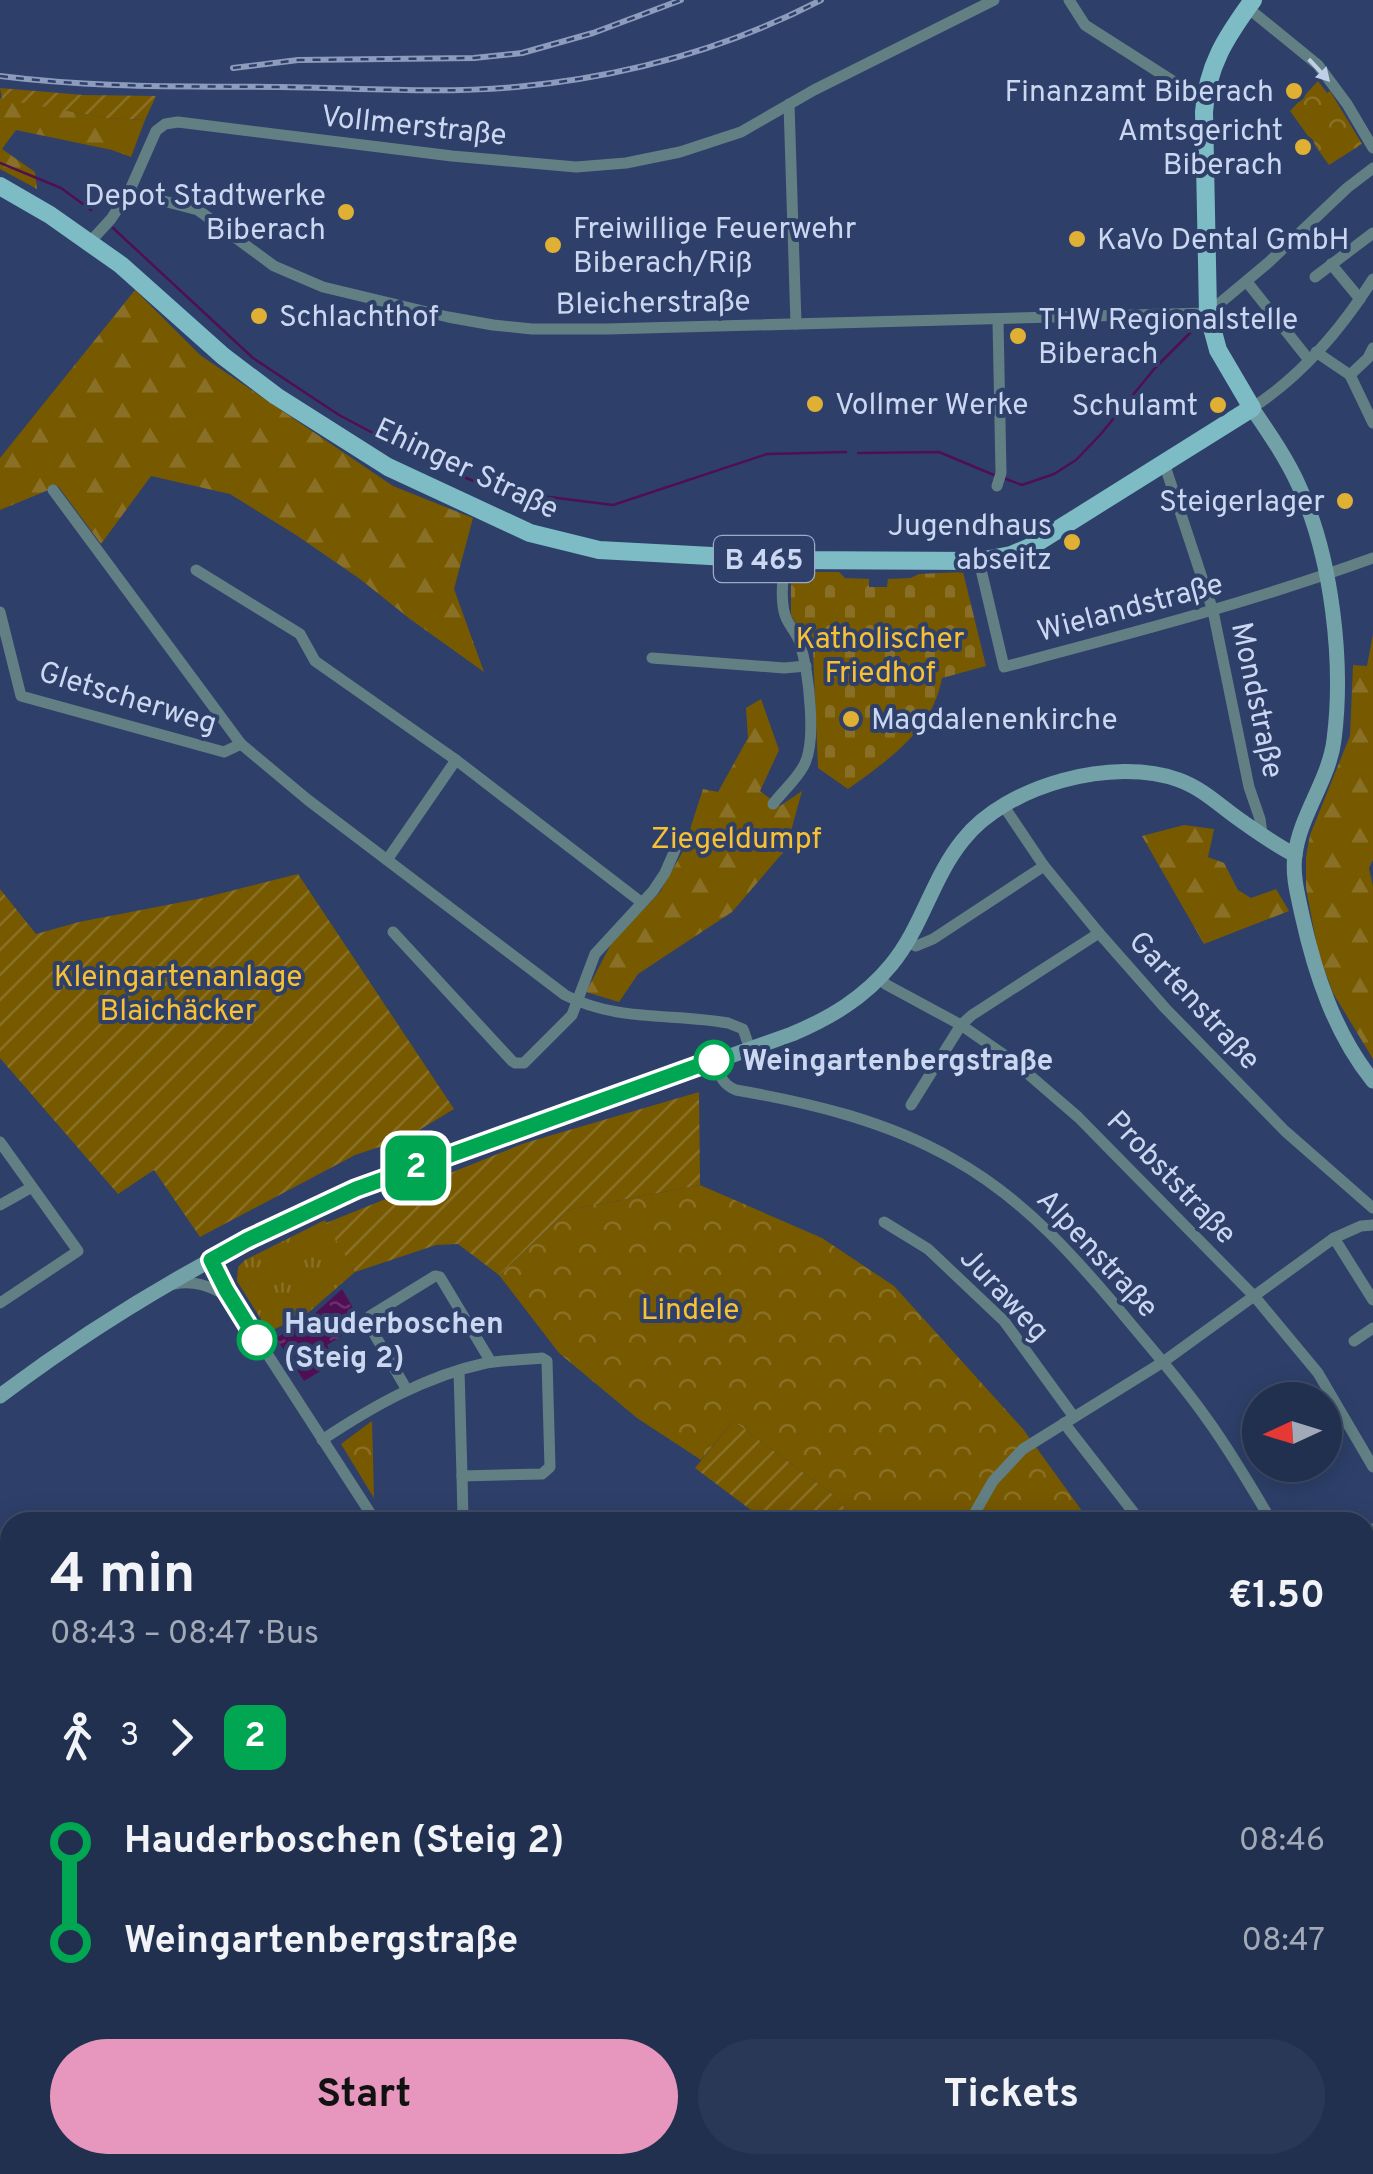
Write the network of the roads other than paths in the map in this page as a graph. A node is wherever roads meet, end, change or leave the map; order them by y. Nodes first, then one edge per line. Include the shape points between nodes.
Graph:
1 (994, 0) edge
2 (1069, 0) edge
3 (1246, 2) edge
4 (1206, 98) junction
5 (789, 104) junction
6 (1373, 148) edge
7 (1373, 168) edge
8 (0, 186) edge
9 (129, 192) junction
10 (1373, 233) edge
11 (90, 242) junction
12 (1330, 264) junction
13 (1315, 277) dead end
14 (1373, 279) edge
15 (1246, 282) junction
16 (1360, 299) junction
17 (1208, 313) junction
18 (998, 320) junction
19 (796, 324) junction
20 (1373, 348) edge
21 (1312, 356) junction
22 (1350, 375) junction
23 (1252, 408) junction
24 (1373, 423) edge
25 (1164, 463) junction
26 (1000, 479) dead end
27 (53, 490) dead end
28 (1373, 558) edge
29 (785, 560) junction
30 (979, 561) junction
31 (196, 570) dead end
32 (1326, 575) junction
33 (1213, 611) junction
34 (0, 612) edge
35 (652, 658) dead end
36 (806, 666) junction
37 (242, 744) junction
38 (456, 760) junction
39 (773, 804) dead end
40 (1003, 805) junction
41 (1301, 832) junction
42 (1262, 834) junction
43 (678, 842) dead end
44 (1294, 854) junction
45 (387, 860) junction
46 (1044, 866) junction
47 (641, 902) junction
48 (393, 932) dead end
49 (1099, 933) junction
50 (908, 942) junction
51 (879, 979) junction
52 (578, 1002) junction
53 (961, 1025) junction
54 (750, 1049) junction
55 (714, 1060) junction
56 (1373, 1082) edge
57 (910, 1105) dead end
58 (0, 1142) edge
59 (32, 1187) junction
60 (0, 1206) edge
61 (1373, 1208) edge
62 (884, 1222) dead end
63 (1373, 1225) edge
64 (1334, 1238) junction
65 (211, 1260) junction
66 (170, 1284) junction
67 (1255, 1297) junction
68 (231, 1299) junction
69 (1373, 1300) edge
70 (0, 1302) edge
71 (1373, 1328) edge
72 (1354, 1342) dead end
73 (491, 1362) junction
74 (1163, 1362) junction
75 (459, 1370) junction
76 (407, 1390) junction
77 (0, 1396) edge
78 (1069, 1420) junction
79 (322, 1440) junction
80 (1373, 1467) edge
81 (462, 1476) junction
82 (369, 1512) edge
83 (463, 1512) edge
84 (975, 1512) edge
85 (1134, 1512) edge
86 (1266, 1512) edge

1 - 5 street, Vollmerstraße
2 - 4 street via 1084,25
3 - 4 main road via 1212,67
3 -> 6 street via 1318,66
4 - 17 main road
5 - 9 street, Vollmerstraße via 718,141 626,163 576,167 178,122 156,130
5 - 19 street
7 - 15 street
8 - 11 main road, Ehinger Straße / B 465
9 - 11 street, Vollmerstraße
9 - 19 street, Bleicherstraße via 198,210 303,280 448,317 532,329
10 - 12 street
11 - 29 main road, Ehinger Straße / B 465 via 276,396 388,467 530,533 610,552
12 - 13 street
12 - 16 street
14 - 16 street
15 - 17 street
15 - 21 street
16 - 21 street
17 - 18 street, Bleicherstraße
17 - 23 main road via 1218,350
18 - 19 street, Bleicherstraße
18 - 26 street
20 - 22 street
21 - 22 street
21 - 23 street
22 - 24 street
23 - 25 main road, Ehinger Straße / B 465
23 - 32 main road via 1299,486
25 - 30 main road, Ehinger Straße / B 465 via 1020,552
25 - 33 street, Mondstraße
27 - 37 street
28 - 32 street, Wielandstraße
29 - 30 main road, Ehinger Straße / B 465
29 - 36 street via 785,615
30 - 33 street, Wielandstraße via 1004,668
31 - 38 street via 300,634 314,661
32 - 33 street, Wielandstraße
32 - 41 main road via 1336,638 1334,742
33 - 42 street, Mondstraße
34 - 37 street, Gletscherweg via 21,696 224,752
35 - 36 street
36 - 39 street via 805,765
37 - 45 street
38 - 45 street
38 - 47 street
40 - 42 main road via 1039,786 1140,772 1185,782
40 - 46 street, Gartenstraße
40 - 50 main road via 964,838
41 - 42 main road
41 - 44 main road
42 - 44 main road
43 - 47 street
44 - 56 main road via 1311,957 1329,1006
45 - 52 street
46 - 49 street, Gartenstraße
46 - 50 street via 933,940
47 - 52 street via 595,954
48 - 52 street via 515,1063 528,1061
49 - 53 street
49 - 61 street, Gartenstraße via 1285,1132
50 - 51 main road
51 - 53 street, Probststraße
51 - 54 main road via 838,1012
52 - 54 street via 728,1023 742,1029
53 - 57 street
53 - 67 street, Probststraße via 1050,1091
54 - 55 main road
55 - 65 main road via 356,1189
55 - 74 street, Alpenstraße via 728,1087 848,1115 953,1158 988,1181 1058,1239
58 - 59 street
59 - 60 street
59 - 70 street via 78,1251
62 - 78 street, Juraweg via 928,1250 1004,1322
63 - 64 street
64 - 67 street
64 - 69 street
65 - 66 main road
65 - 68 street
66 - 68 street via 208,1286
66 - 77 main road via 56,1353
67 - 74 street
67 - 80 street, Probststraße via 1318,1373
68 - 79 street
71 - 72 street
73 - 75 street
73 - 76 street via 435,1276 370,1316 368,1325
73 - 81 street via 546,1361 550,1467 542,1474
74 - 78 street
74 - 86 street, Alpenstraße
75 - 76 street
75 - 81 street
76 - 79 street
78 - 84 street via 1023,1449
78 - 85 street, Juraweg
79 - 82 street
81 - 83 street

